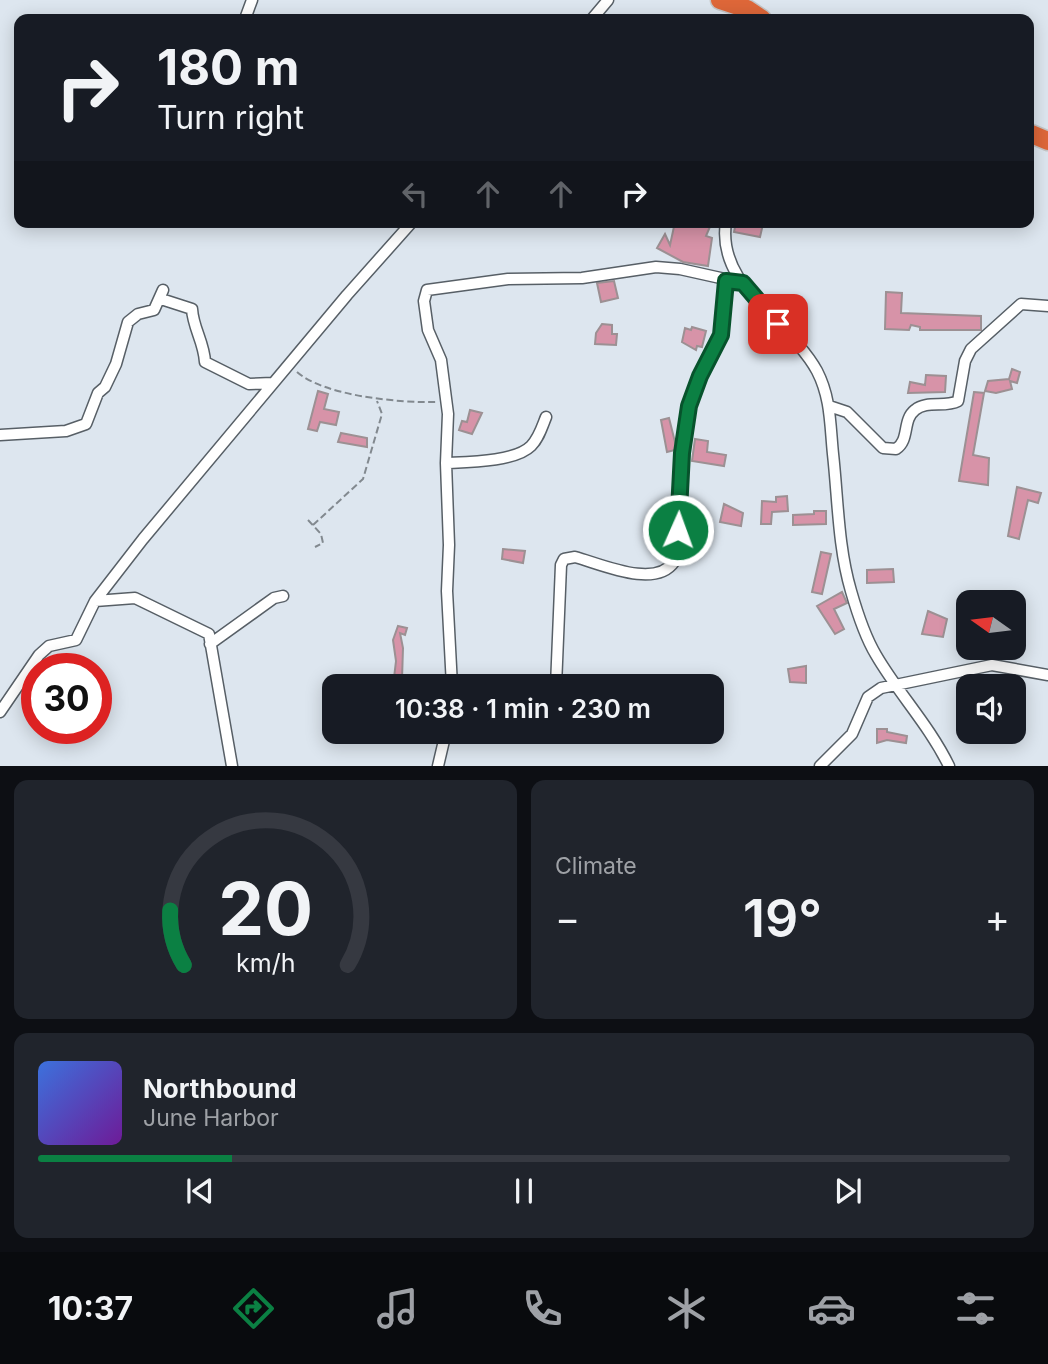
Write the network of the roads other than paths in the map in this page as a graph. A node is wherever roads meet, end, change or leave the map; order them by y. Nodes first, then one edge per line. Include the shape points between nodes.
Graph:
1 (608, 0) edge
2 (720, 0) edge
3 (751, 12) edge
4 (596, 14) edge
5 (407, 228) edge
6 (726, 228) edge
7 (726, 281) junction
8 (743, 283) junction
9 (1048, 306) edge
10 (272, 383) junction
11 (829, 406) junction
12 (546, 417) dead end
13 (0, 435) edge
14 (446, 463) junction
15 (283, 596) dead end
16 (95, 601) junction
17 (210, 644) junction
18 (451, 674) edge
19 (556, 674) edge
20 (1048, 675) edge
21 (895, 682) junction
22 (0, 712) edge
23 (443, 744) edge
24 (232, 765) edge
25 (438, 765) edge
26 (820, 765) edge
27 (949, 765) edge

1 - 4 street
2 - 3 highway
5 - 10 street
6 - 8 street via 725,249
7 - 8 street
7 - 14 street via 656,267 582,278 508,279 431,288 424,301 428,330 441,360
7 - 19 street via 721,335 689,406 674,562 663,572 646,575 575,557 564,559
8 - 11 street via 813,364
9 - 11 street via 1021,304 975,345 965,360 958,401 917,408 896,449 883,447 847,412
10 - 13 street via 249,384 205,362 192,309 162,294 155,310 128,322 116,364 86,424 66,431
10 - 16 street
11 - 21 street via 844,566 870,643
12 - 14 street via 526,450 489,460
14 - 18 street
15 - 17 street
16 - 17 street via 135,598 209,634
16 - 22 street via 76,640 50,646 39,655
17 - 24 street
20 - 21 street via 992,665
21 - 26 street via 871,694 852,734
21 - 27 street
23 - 25 street

